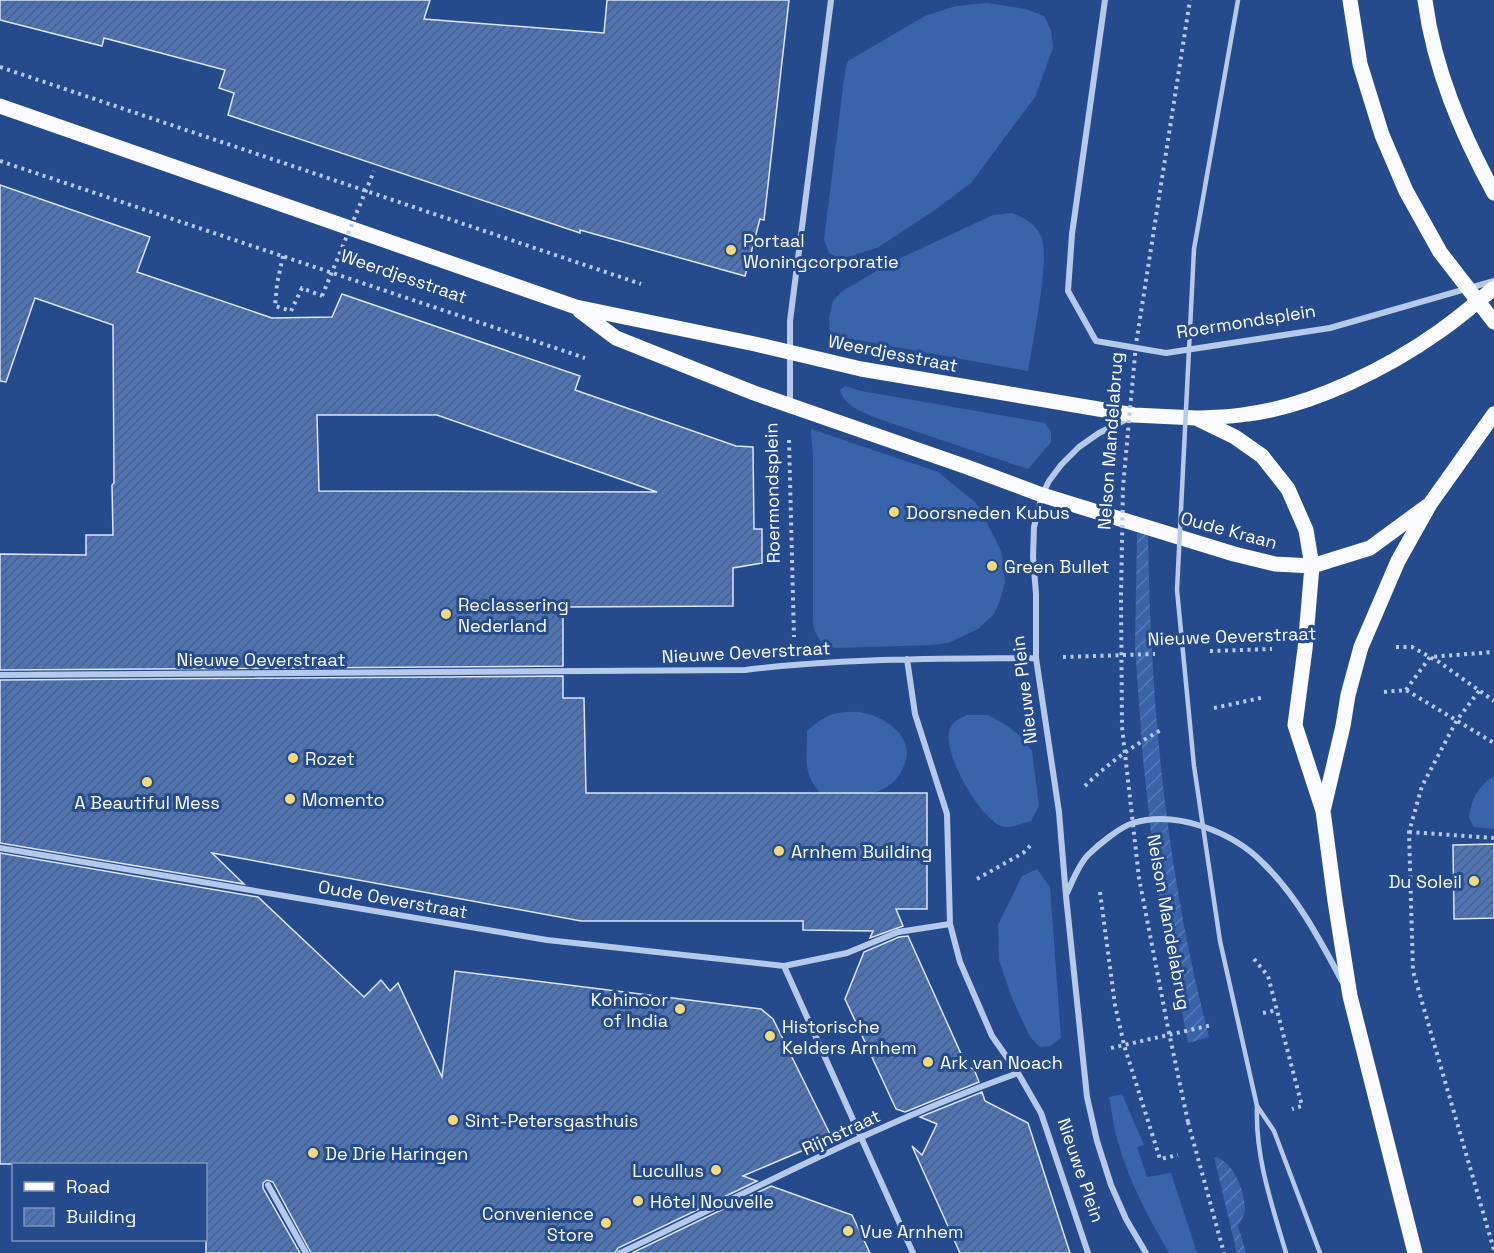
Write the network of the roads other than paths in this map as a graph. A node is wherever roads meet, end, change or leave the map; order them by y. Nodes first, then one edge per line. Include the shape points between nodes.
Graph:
1 (831, 0) edge
2 (1105, 0) edge
3 (1238, 0) edge
4 (1350, 0) edge
5 (1425, 0) edge
6 (0, 106) edge
7 (1494, 194) edge
8 (1494, 281) edge
9 (1494, 288) edge
10 (576, 307) junction
11 (1494, 322) edge
12 (791, 353) junction
13 (790, 406) junction
14 (1494, 414) edge
15 (1134, 415) junction
16 (1196, 418) junction
17 (1042, 495) junction
18 (1430, 504) junction
19 (1312, 566) junction
20 (1036, 658) junction
21 (907, 659) junction
22 (0, 675) edge
23 (1323, 812) junction
24 (0, 848) edge
25 (1065, 896) junction
26 (950, 924) junction
27 (784, 966) junction
28 (1350, 996) junction
29 (1018, 1073) junction
30 (1257, 1106) junction
31 (861, 1138) junction
32 (268, 1185) dead end
33 (306, 1253) edge
34 (620, 1253) edge
35 (913, 1253) edge
36 (1088, 1253) edge
37 (1146, 1253) edge
38 (1286, 1253) edge
39 (1320, 1253) edge
40 (1415, 1253) edge

1 - 12 street, Roermondsplein via 790,321
2 - 8 street, Roermondsplein via 1072,234 1068,291 1096,340 1166,353 1330,328
3 - 30 lane, bridge via 1194,249 1177,590 1194,766 1220,941
4 - 11 main road, bridge via 1360,64 1382,135 1407,191 1440,252
5 - 7 main road via 1442,80 1470,150
6 - 10 main road, Weerdjesstraat
9 - 16 main road via 1439,332 1371,373 1299,403 1249,414
10 - 12 main road, Weerdjesstraat
10 - 13 main road, Weerdjesstraat via 616,338
12 - 13 street, Roermondsplein
12 - 15 main road, Weerdjesstraat via 861,369
13 - 17 main road, Weerdjesstraat
14 - 18 main road, Nieuwe Plein
15 - 16 main road, Nieuwe Plein
15 - 17 street, Nieuwe Plein via 1078,447
16 - 19 main road, Nieuwe Plein via 1262,456 1288,489 1306,530
17 - 19 main road, Oude Kraan via 1234,554 1275,564
17 - 20 street, Nieuwe Plein via 1034,527
18 - 19 main road, Oude Kraan via 1371,548
18 - 23 main road, Nieuwe Plein via 1398,561 1361,647
19 - 23 main road, Nieuwe Plein via 1295,725
20 - 21 street, Nieuwe Oeverstraat
20 - 25 street, Nieuwe Plein via 1059,812
21 - 22 street, Nieuwe Oeverstraat via 745,670
21 - 26 street, Nieuwe Plein via 915,714 947,814
23 - 28 main road, Nieuwe Plein
24 - 27 street, Oude Oeverstraat via 547,940
25 - 28 street via 1086,856 1132,824 1165,819 1210,828 1241,844 1288,891
25 - 37 street, Nieuwe Plein via 1087,1097 1111,1185
26 - 27 street, Oude Oeverstraat via 898,932 847,953
26 - 29 street, Nieuwe Plein via 960,962 992,1036
27 - 31 street
28 - 40 main road, Nieuwe Plein
29 - 31 street, Rijnstraat
29 - 36 street, Nieuwe Plein via 1041,1113
30 - 38 lane via 1256,1129 1263,1172
30 - 39 lane via 1274,1131
31 - 34 street, Rijnstraat
31 - 35 street
32 - 33 street

